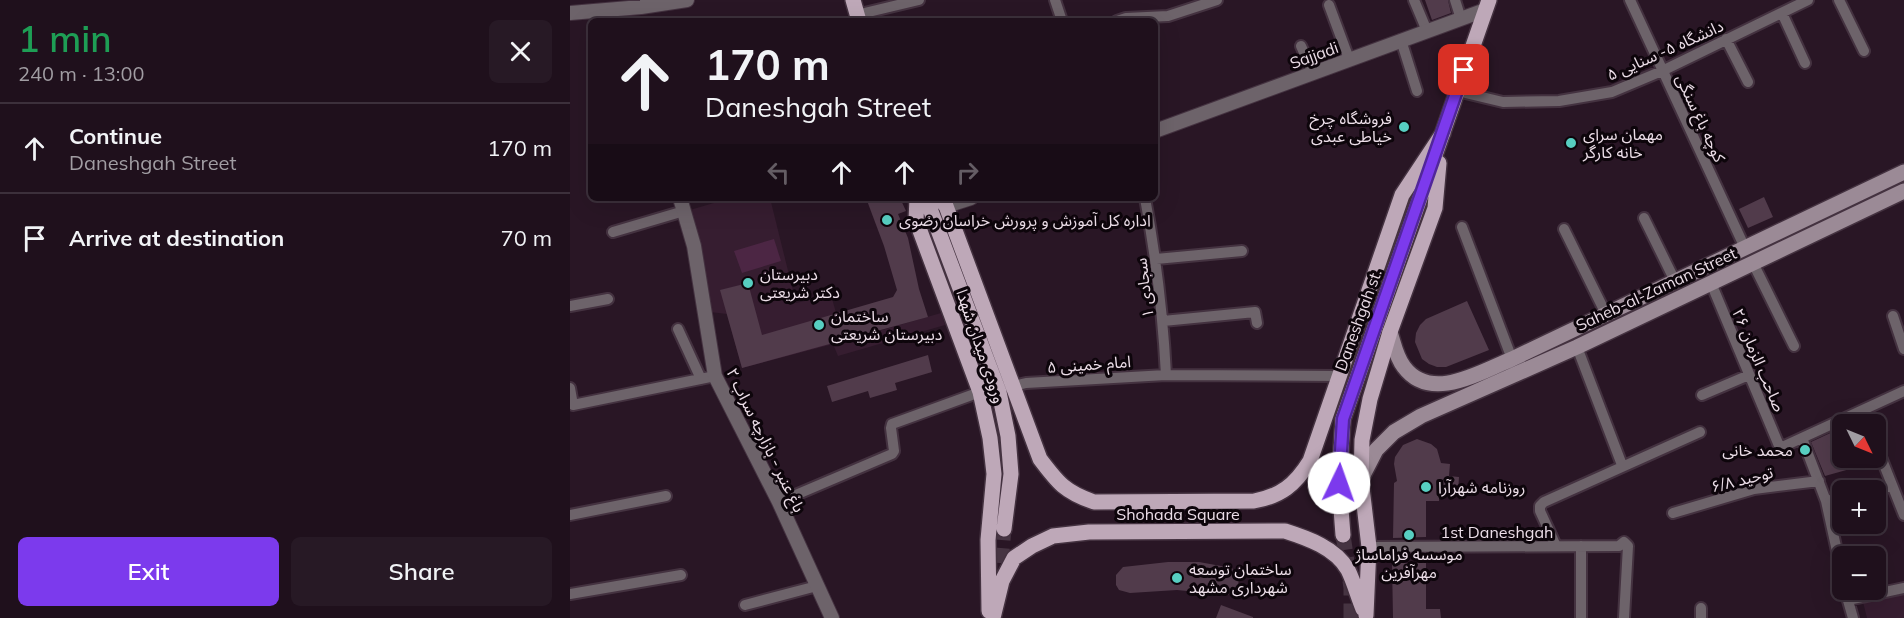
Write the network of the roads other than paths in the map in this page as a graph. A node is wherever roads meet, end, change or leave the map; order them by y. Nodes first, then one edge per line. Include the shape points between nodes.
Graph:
1 (687, 0) edge
2 (848, 0) edge
3 (919, 0) edge
4 (1055, 0) edge
5 (1217, 0) edge
6 (1414, 0) edge
7 (1455, 0) edge
8 (1630, 0) edge
9 (1808, 0) edge
10 (1839, 0) edge
11 (600, 5) edge
12 (1329, 5) dead end
13 (1487, 5) edge
14 (856, 12) edge
15 (570, 13) edge
16 (1782, 13) junction
17 (642, 14) edge
18 (1061, 18) edge
19 (1146, 18) edge
20 (1461, 19) junction
21 (1427, 31) junction
22 (1726, 39) junction
23 (1401, 40) junction
24 (1301, 46) dead end
25 (1864, 51) dead end
26 (1349, 59) junction
27 (1805, 63) dead end
28 (1662, 70) junction
29 (1313, 73) junction
30 (1748, 82) dead end
31 (1416, 91) dead end
32 (1457, 91) junction
33 (1158, 129) edge
34 (1443, 133) junction
35 (1904, 172) edge
36 (1904, 191) edge
37 (917, 201) edge
38 (927, 201) edge
39 (1145, 201) edge
40 (942, 202) edge
41 (682, 204) edge
42 (1644, 218) dead end
43 (1462, 227) dead end
44 (1564, 229) dead end
45 (614, 232) dead end
46 (1745, 248) junction
47 (1242, 251) dead end
48 (1156, 259) junction
49 (1753, 263) junction
50 (1675, 281) junction
51 (1711, 283) junction
52 (608, 299) dead end
53 (570, 306) edge
54 (1606, 314) junction
55 (1893, 316) dead end
56 (1163, 321) junction
57 (1257, 322) dead end
58 (678, 329) dead end
59 (1390, 332) junction
60 (1794, 346) dead end
61 (1577, 347) junction
62 (1904, 349) edge
63 (1512, 359) junction
64 (1166, 375) junction
65 (1338, 375) junction
66 (1749, 375) junction
67 (708, 378) junction
68 (1014, 386) junction
69 (570, 388) edge
70 (1904, 391) edge
71 (980, 392) junction
72 (1702, 395) dead end
73 (1863, 410) junction
74 (1864, 414) edge
75 (1700, 432) dead end
76 (1802, 438) junction
77 (1622, 465) junction
78 (1885, 468) edge
79 (1361, 479) junction
80 (1819, 480) junction
81 (1892, 486) junction
82 (1886, 487) edge
83 (666, 496) dead end
84 (1900, 496) edge
85 (1832, 500) edge
86 (1826, 501) junction
87 (779, 502) junction
88 (1673, 513) dead end
89 (570, 515) edge
90 (1904, 515) edge
91 (1004, 529) tunnel mouth
92 (1343, 534) tunnel mouth
93 (1556, 546) junction
94 (1581, 546) junction
95 (1836, 546) edge
96 (1369, 547) junction
97 (681, 575) dead end
98 (817, 586) junction
99 (1904, 588) edge
100 (1886, 590) edge
101 (570, 594) edge
102 (1848, 600) edge
103 (745, 605) dead end
104 (1366, 617) edge
105 (832, 618) edge
106 (991, 618) edge
107 (1581, 618) edge
108 (1624, 618) edge
109 (1853, 618) edge

1 - 17 street
2 - 14 main road
3 - 14 street
4 - 18 street
5 - 19 street via 1168,16
6 - 21 street
7 - 20 street
8 - 28 street, کوچه باغ سنگی
9 - 16 street, دانشگاه ۵- سنایی ۵
10 - 25 street
11 - 15 street
11 - 17 street
12 - 26 street
13 - 20 street, Sajjadi
13 - 32 main road
16 - 22 street, دانشگاه ۵- سنایی ۵
16 - 27 street
20 - 21 street, Sajjadi
21 - 23 street, Sajjadi
22 - 28 street, دانشگاه ۵- سنایی ۵
22 - 30 street
23 - 26 street, Sajjadi
23 - 31 street
24 - 29 street
26 - 29 street, Sajjadi
28 - 32 street, دانشگاه ۵- سنایی ۵ via 1612,92 1559,101 1503,102
28 - 46 street, کوچه باغ سنگی
29 - 33 street, Sajjadi
32 - 34 main road
34 - 59 main road via 1435,208
34 - 65 main road via 1402,195
34 - 92 main road, Daneshgah st. via 1343,419 1339,483
35 - 46 main road
36 - 49 main road, Saheb-al-Zaman Street
37 - 71 main road, ورودی میدان شهدا via 916,220
38 - 91 main road via 999,392 1011,474
39 - 48 street, سجادی ۱
40 - 68 main road
41 - 45 street
41 - 67 street, باغ عنبر - بازارچه سراب ۲ via 694,246
42 - 50 street
43 - 63 street
44 - 54 street
46 - 50 main road
47 - 48 street
48 - 56 street, سجادی ۱
49 - 51 main road, Saheb-al-Zaman Street
49 - 60 street
50 - 54 main road
51 - 61 main road, Saheb-al-Zaman Street
51 - 66 street, صاحب الزمان ۲۶
52 - 53 street
54 - 63 main road
55 - 62 street
56 - 57 street via 1255,312
56 - 64 street, سجادی ۱
58 - 67 street
59 - 63 main road via 1404,368 1428,384 1453,382
59 - 79 main road via 1370,399 1362,440
61 - 77 street
61 - 79 main road, Saheb-al-Zaman Street via 1421,416 1394,432 1376,450
64 - 65 street, امام خمینی ۵
64 - 68 street, امام خمینی ۵
65 - 68 main road via 1321,431 1303,472 1291,486 1272,497 1254,501 1094,502 1073,495 1040,459
66 - 72 street
66 - 76 street, صاحب الزمان ۲۶ via 1780,448
67 - 69 street via 573,405
67 - 87 street, باغ عنبر - بازارچه سراب ۲
70 - 73 street
71 - 87 street via 892,424 892,454
71 - 106 main road, ورودی میدان شهدا via 994,474 988,540
73 - 74 street
73 - 76 street
75 - 77 street
76 - 80 street
77 - 93 street via 1540,506
78 - 81 street
79 - 96 main road
80 - 86 street
80 - 88 street, توحید ۶/۸ via 1754,489
81 - 82 street
81 - 84 street
83 - 89 street
84 - 90 street
85 - 86 street
86 - 95 street
87 - 98 street, باغ عنبر - بازارچه سراب ۲
93 - 94 street, 1st Daneshgah
93 - 96 street, 1st Daneshgah
94 - 107 street
94 - 108 street, 1st Daneshgah via 1628,546
96 - 104 main road
97 - 101 street
98 - 103 street
98 - 105 street, باغ عنبر - بازارچه سراب ۲
99 - 100 street
102 - 109 street
104 - 106 main road, Shohada Square via 1347,568 1327,549 1285,531 1089,532 1053,536 1014,558

